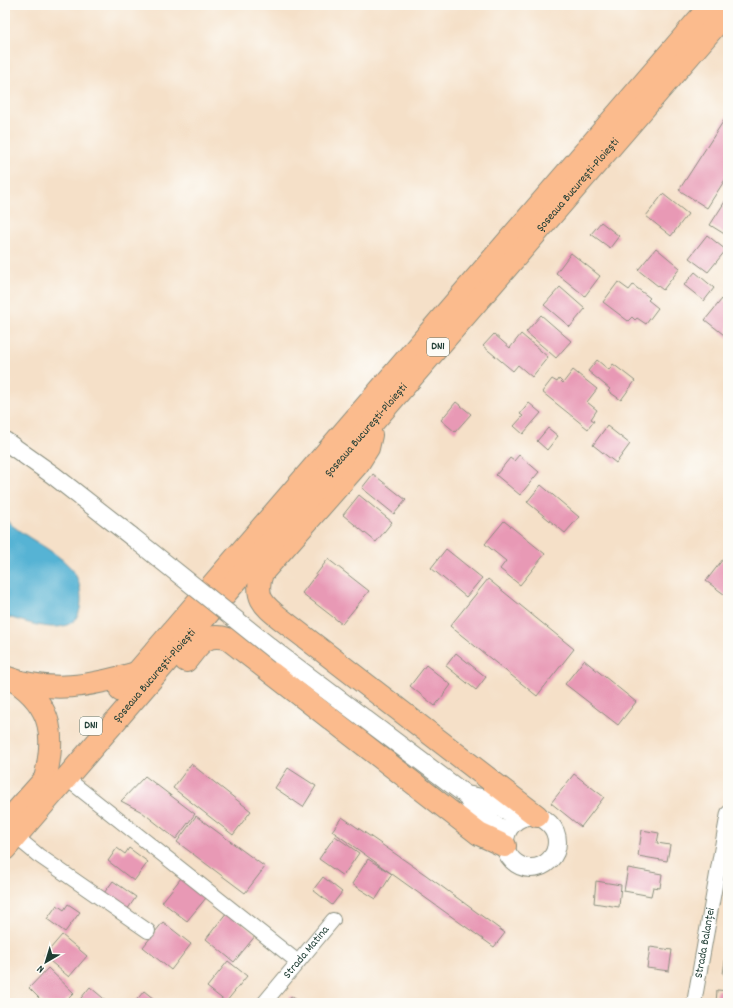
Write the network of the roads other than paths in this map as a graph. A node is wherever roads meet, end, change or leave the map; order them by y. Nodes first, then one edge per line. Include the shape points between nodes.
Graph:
1 (711, 5) edge
2 (728, 11) edge
3 (375, 421) junction
4 (5, 441) edge
5 (136, 673) junction
6 (10, 679) edge
7 (95, 744) junction
8 (55, 779) junction
9 (466, 795) junction
10 (728, 812) edge
11 (529, 817) junction
12 (8, 836) edge
13 (505, 839) junction
14 (725, 845) edge
15 (333, 920) dead end
16 (148, 932) dead end
17 (298, 962) junction
18 (264, 1003) edge
19 (694, 1003) edge

1 - 5 highway, Șoseaua București-Ploiești / DN1
2 - 3 highway, Șoseaua București-Ploiești / DN1
3 - 7 highway, Șoseaua București-Ploiești / DN1
3 - 11 highway via 368,448 358,464 262,573 258,593 262,602 281,620
4 - 9 street, bridge via 53,475 280,655
5 - 6 highway via 100,683 68,687
5 - 8 highway, Șoseaua București-Ploiești / DN1
6 - 8 highway via 36,699 47,717
7 - 8 highway, Șoseaua București-Ploiești / DN1
7 - 13 highway via 117,736 127,729 200,644 208,638 217,636 228,639 242,648 479,834
8 - 12 highway, Șoseaua București-Ploiești / DN1
8 - 17 street
9 - 11 street via 482,798
9 - 13 street via 475,811
10 - 14 street, Strada Balanței
11 - 13 street
11 - 13 street via 551,824 556,832 557,849 547,864 530,869 521,867 509,857
12 - 16 street
14 - 19 street, Strada Balanței
15 - 17 street, Strada Matina
17 - 18 street, Strada Matina

